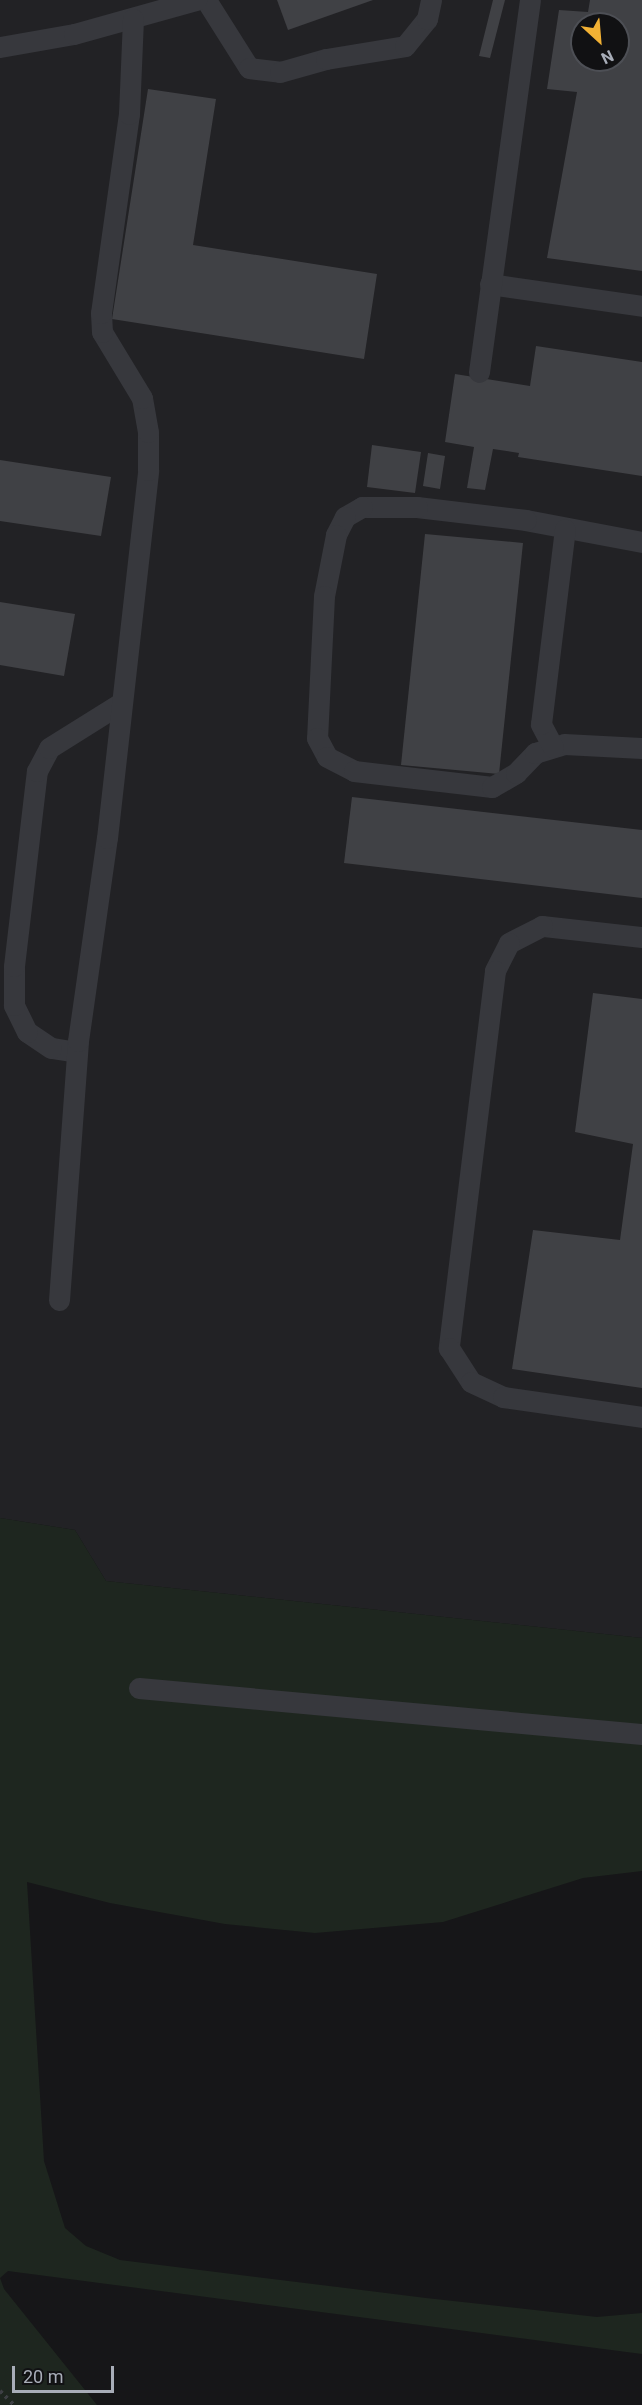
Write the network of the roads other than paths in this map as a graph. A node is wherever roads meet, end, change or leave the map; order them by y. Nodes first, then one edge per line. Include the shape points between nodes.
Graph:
1 (196, 0) edge
2 (206, 0) edge
3 (431, 0) edge
4 (530, 0) edge
5 (133, 19) junction
6 (0, 47) edge
7 (490, 284) junction
8 (642, 306) edge
9 (479, 372) dead end
10 (565, 529) junction
11 (642, 542) edge
12 (121, 703) junction
13 (553, 747) junction
14 (642, 748) edge
15 (642, 936) edge
16 (78, 1052) junction
17 (59, 1300) dead end
18 (642, 1417) edge
19 (139, 1688) dead end
20 (642, 1734) edge

1 - 5 lane
2 - 3 lane via 249,68 280,72 326,59 405,46 427,19
4 - 7 lane
5 - 6 lane
5 - 12 lane via 129,114 100,313 102,332 142,398 148,432 148,471
7 - 8 lane
7 - 9 lane
10 - 11 lane
10 - 13 lane via 541,724
10 - 13 lane via 526,520 417,507 362,507 345,516 336,536 324,596 318,685 317,738 327,757 354,771 492,787 516,773 535,753
12 - 16 lane
12 - 16 lane via 49,748 37,771 14,966 14,1005 27,1032 51,1048
13 - 14 lane via 595,743
15 - 18 lane via 542,926 509,944 495,971 448,1348 471,1382 503,1397
16 - 17 lane
19 - 20 lane

